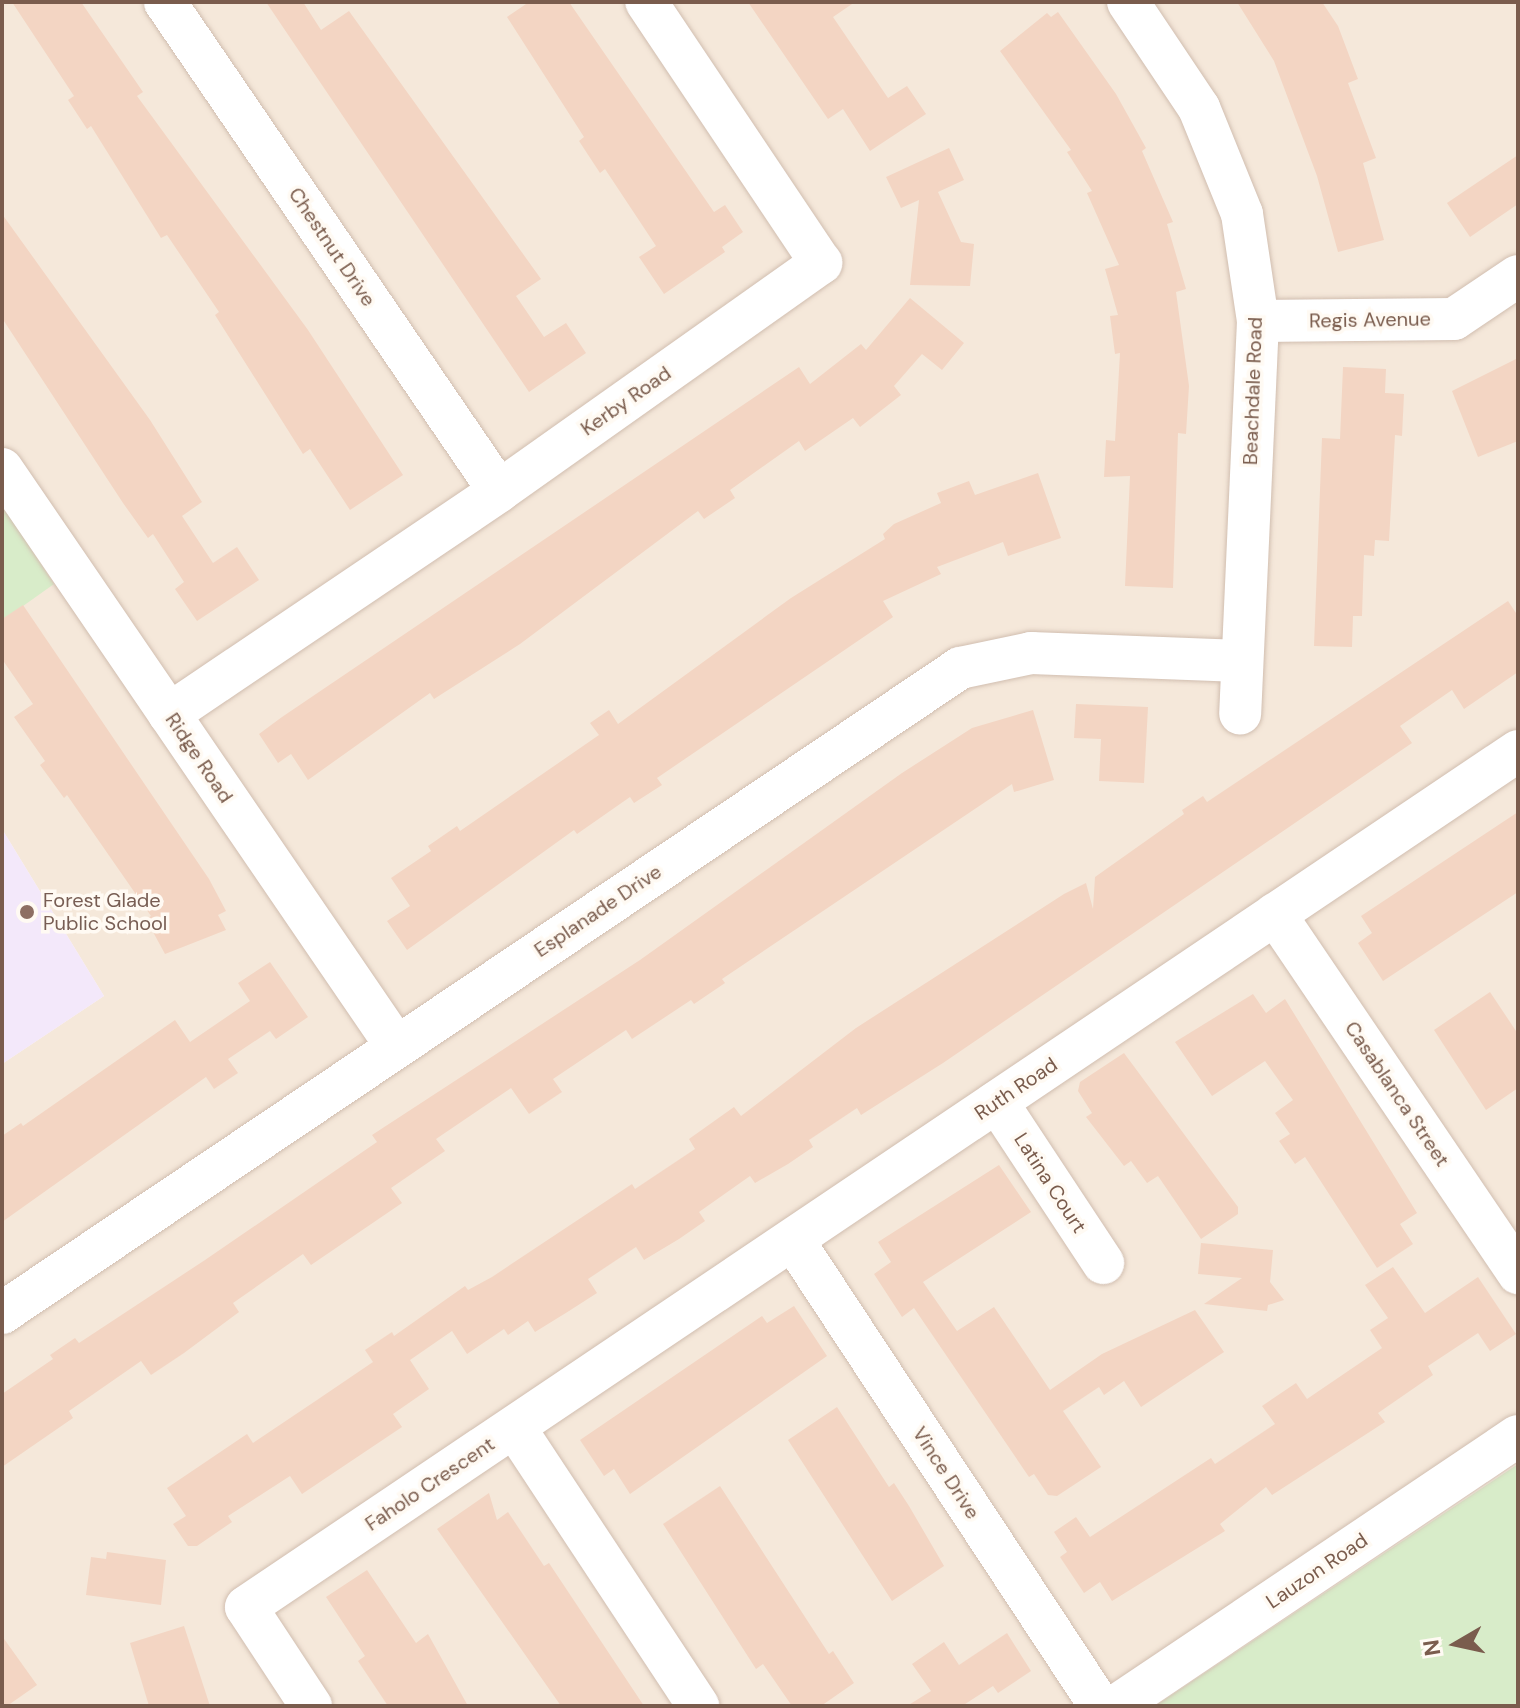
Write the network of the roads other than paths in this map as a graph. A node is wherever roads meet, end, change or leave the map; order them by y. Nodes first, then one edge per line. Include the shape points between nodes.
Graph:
1 (165, 2) edge
2 (646, 2) edge
3 (1128, 2) edge
4 (1518, 276) edge
5 (1258, 321) junction
6 (2, 469) edge
7 (499, 491) junction
8 (1241, 661) junction
9 (169, 714) junction
10 (1240, 714) dead end
11 (1518, 751) edge
12 (1275, 914) junction
13 (396, 1046) junction
14 (997, 1102) junction
15 (793, 1240) junction
16 (1103, 1263) dead end
17 (1518, 1273) edge
18 (2, 1313) edge
19 (515, 1428) junction
20 (1518, 1436) edge
21 (311, 1706) edge
22 (698, 1706) edge
23 (1100, 1706) edge
24 (1116, 1706) edge

1 - 7 street, Chestnut Drive
2 - 7 street, Kerby Road via 821,263
3 - 5 street, Beachdale Road via 1199,108 1236,201
4 - 5 street, Regis Avenue via 1454,319
5 - 8 street, Beachdale Road
6 - 9 street, Ridge Road
7 - 9 street, Kerby Road
8 - 10 street, Beachdale Road
8 - 13 street, Esplanade Drive via 1031,653 960,668
9 - 13 street, Ridge Road
11 - 12 street, Ruth Road
12 - 14 street, Ruth Road
12 - 17 street, Casablanca Street
13 - 18 street, Esplanade Drive
14 - 15 street, Ruth Road
14 - 16 street, Latina Court
15 - 19 street, Ruth Road
15 - 23 street, Vince Drive
19 - 21 street, Faholo Crescent via 246,1607
19 - 22 street, Faholo Crescent
20 - 24 street, Lauzon Road

